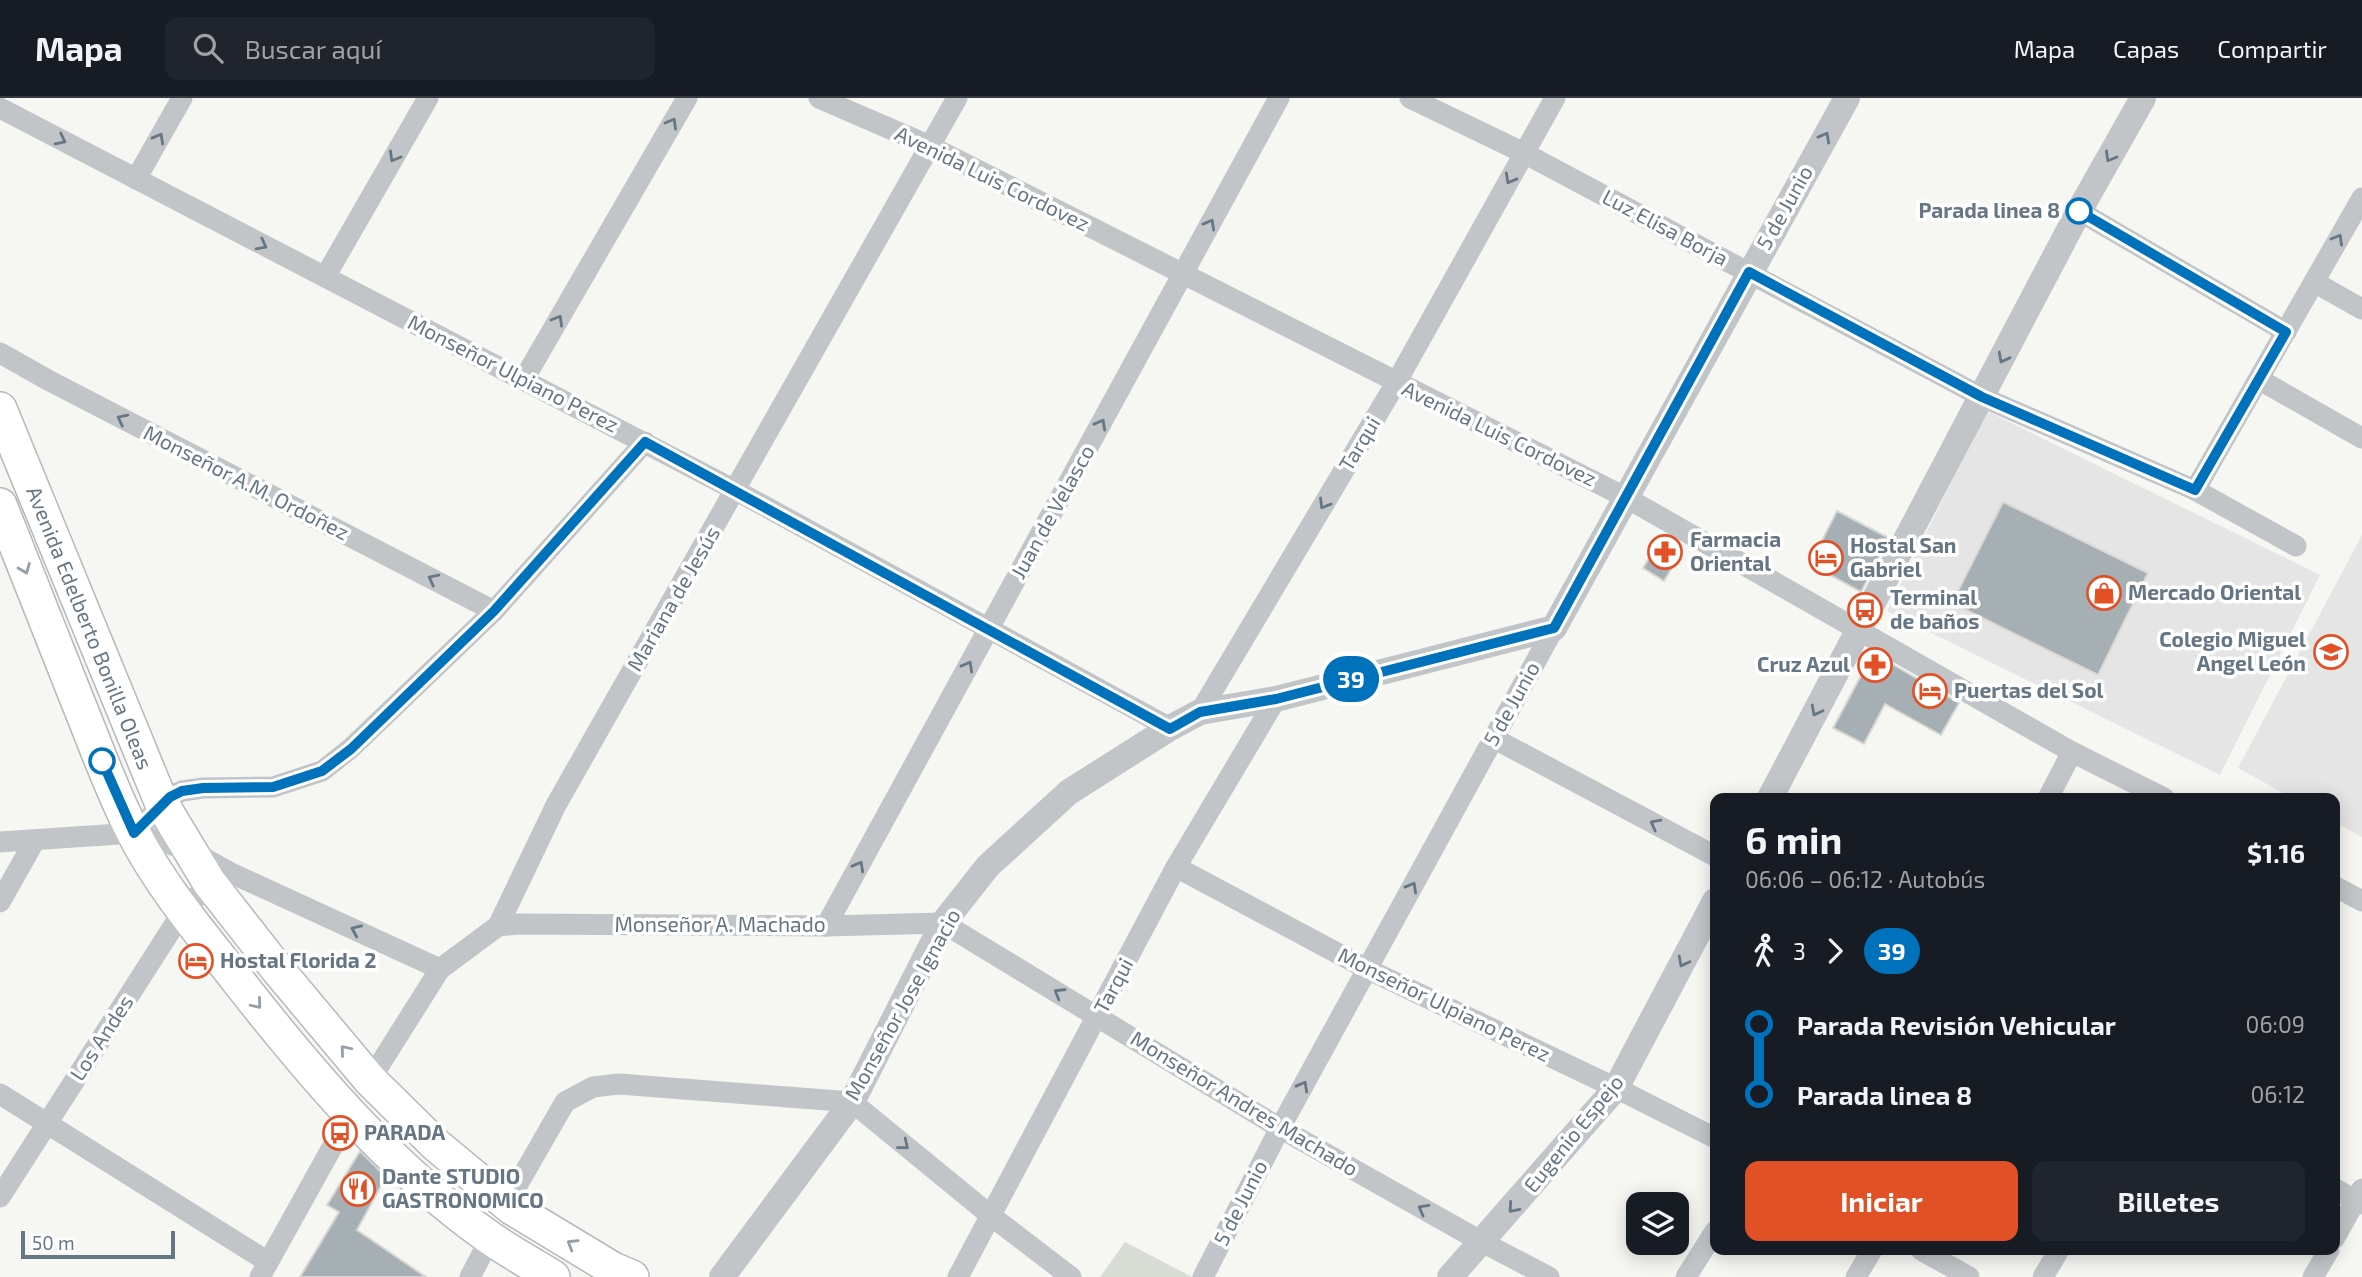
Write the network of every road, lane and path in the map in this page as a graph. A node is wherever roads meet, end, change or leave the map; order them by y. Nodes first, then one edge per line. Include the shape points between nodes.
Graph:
1 (182, 98) edge
2 (428, 98) edge
3 (687, 98) edge
4 (819, 98) edge
5 (957, 98) edge
6 (1279, 98) edge
7 (1410, 98) edge
8 (1555, 98) edge
9 (1847, 98) edge
10 (2143, 98) edge
11 (0, 108) edge
12 (930, 146) junction
13 (1524, 153) junction
14 (136, 179) junction
15 (2362, 198) edge
16 (2079, 211) junction
17 (1749, 272) junction
18 (1182, 274) junction
19 (324, 277) junction
20 (2314, 282) junction
21 (2362, 309) edge
22 (2286, 332) junction
23 (0, 353) edge
24 (524, 379) junction
25 (2260, 380) junction
26 (1396, 383) junction
27 (1982, 397) junction
28 (0, 409) edge
29 (2362, 438) edge
30 (645, 442) junction
31 (736, 490) junction
32 (2195, 490) junction
33 (1625, 497) junction
34 (0, 505) edge
35 (2296, 546) dead end
36 (494, 611) junction
37 (1554, 628) junction
38 (989, 629) junction
39 (1858, 630) junction
40 (1276, 699) junction
41 (1200, 712) junction
42 (1170, 729) junction
43 (1493, 738) junction
44 (2072, 752) junction
45 (1773, 793) edge
46 (2051, 793) edge
47 (2154, 793) edge
48 (162, 804) junction
49 (134, 833) junction
50 (35, 840) junction
51 (0, 842) edge
52 (191, 851) junction
53 (1710, 853) edge
54 (1176, 867) junction
55 (209, 882) junction
56 (2340, 889) edge
57 (2362, 901) edge
58 (0, 902) edge
59 (1710, 910) edge
60 (183, 912) junction
61 (943, 923) junction
62 (498, 926) junction
63 (827, 926) junction
64 (440, 969) junction
65 (1367, 969) junction
66 (1097, 1017) junction
67 (370, 1080) junction
68 (1616, 1088) junction
69 (0, 1094) edge
70 (852, 1102) junction
71 (349, 1115) junction
72 (47, 1123) junction
73 (1280, 1128) junction
74 (1710, 1135) edge
75 (2340, 1190) edge
76 (0, 1197) edge
77 (2360, 1198) edge
78 (507, 1203) junction
79 (990, 1215) junction
80 (2340, 1230) edge
81 (490, 1239) junction
82 (1710, 1239) edge
83 (1482, 1242) junction
84 (1869, 1255) edge
85 (1930, 1255) edge
86 (2056, 1255) edge
87 (2326, 1255) edge
88 (264, 1269) edge
89 (470, 1277) edge
90 (553, 1277) edge
91 (632, 1277) edge
92 (722, 1277) edge
93 (958, 1277) edge
94 (1071, 1277) edge
95 (1203, 1277) edge
96 (1450, 1277) edge
97 (1549, 1277) edge
98 (1686, 1277) edge
99 (1856, 1277) edge
100 (1969, 1277) edge
101 (2043, 1277) edge
102 (2314, 1277) edge

14 -> 1 street
2 -> 19 street
24 -> 3 street
4 - 12 street, Avenida Luis Cordovez
5 - 12 street, Mariana de Jesús
18 -> 6 street, Juan de Velasco
7 - 13 street, Luz Elisa Borja
8 - 13 street, Tarqui
17 -> 9 street, 5 de Junio
10 -> 16 street
11 -> 14 street, Monseñor Ulpiano Perez
12 - 18 street, Avenida Luis Cordovez
12 - 31 street, Mariana de Jesús
13 - 17 street, Luz Elisa Borja
13 -> 26 street, Tarqui
14 -> 19 street, Monseñor Ulpiano Perez
20 -> 15 street
16 - 22 street
16 -> 27 street
17 - 27 street, Luz Elisa Borja
17 - 33 street, 5 de Junio
18 - 26 street, Avenida Luis Cordovez
38 -> 18 street, Juan de Velasco
19 - 24 street, Monseñor Ulpiano Perez
20 - 21 street
20 - 22 street
22 - 25 street
36 -> 23 street, Monseñor A.M. Ordoñez
24 - 30 street, Monseñor Ulpiano Perez
25 - 29 street
25 - 32 street
26 - 33 street, Avenida Luis Cordovez
26 -> 41 street, Tarqui
27 - 32 street, Luz Elisa Borja
27 - 39 street
28 - 48 main road, Avenida Edelberto Bonilla Oleas
30 - 31 street, Monseñor Ulpiano Perez
30 - 36 street
31 - 38 street, Monseñor Ulpiano Perez
31 - 62 street, Mariana de Jesús via 556,805
32 - 35 street, Luz Elisa Borja
33 - 37 street, 5 de Junio
33 - 39 street, Avenida Luis Cordovez
34 -> 49 main road, Avenida Edelberto Bonilla Oleas
36 - 48 street via 351,749 322,771 273,787 192,789
37 - 40 street, Monseñor Jose Ignacio
37 - 43 street, 5 de Junio
38 - 42 street, Monseñor Ulpiano Perez
63 -> 38 street, Juan de Velasco
39 - 44 street, Avenida Luis Cordovez
39 -> 45 street
40 - 41 street, Monseñor Jose Ignacio
40 - 54 street, Tarqui
41 - 42 street, Monseñor Jose Ignacio
42 - 61 street, Monseñor Jose Ignacio via 1069,792 988,866
53 -> 43 street
65 -> 43 street, 5 de Junio
44 - 46 street
44 - 47 street, Avenida Luis Cordovez
48 - 49 street
48 - 52 main road, Avenida Edelberto Bonilla Oleas
49 - 50 street
49 - 52 street
49 - 60 main road, Avenida Edelberto Bonilla Oleas
50 - 51 street
50 - 58 street
52 - 55 main road, Avenida Edelberto Bonilla Oleas
64 -> 52 street
54 - 65 street, Monseñor Ulpiano Perez
54 - 66 street, Tarqui
55 - 60 street, Los Andes
67 -> 55 main road, Avenida Edelberto Bonilla Oleas
56 - 57 street
59 -> 68 street, Eugenio Espejo
60 -> 71 main road, Avenida Edelberto Bonilla Oleas
60 - 72 street, Los Andes
61 - 63 street, Monseñor A. Machado
66 -> 61 street, Monseñor Andres Machado
61 - 70 street, Monseñor Jose Ignacio
62 - 63 street, Monseñor A. Machado
62 - 64 street, Mariana de Jesús
64 - 67 street, Mariana de Jesús
65 - 68 street, Monseñor Ulpiano Perez
73 -> 65 street, 5 de Junio
66 - 73 street, Monseñor Andres Machado
66 - 79 street, Tarqui
67 - 78 main road, Avenida Edelberto Bonilla Oleas via 436,1145
68 - 74 street, Monseñor Ulpiano Perez
68 -> 83 street, Eugenio Espejo
69 - 72 street
70 - 78 street via 619,1084 593,1087 565,1102
70 -> 79 street
70 - 92 street, Monseñor Jose Ignacio
71 - 81 main road, Avenida Edelberto Bonilla Oleas
71 - 88 street
72 - 76 street, Los Andes
72 - 88 street
83 -> 73 street, Monseñor Andres Machado
73 - 95 street, 5 de Junio
75 - 77 street
77 - 80 street
91 -> 78 main road, Avenida Edelberto Bonilla Oleas
79 - 93 street, Tarqui
79 - 94 street
81 - 89 street
81 - 90 main road, Avenida Edelberto Bonilla Oleas
82 - 98 street
83 - 96 street, Eugenio Espejo
83 - 97 street, Monseñor Andres Machado
84 - 99 street
85 - 100 street
86 - 101 street
87 - 102 street

